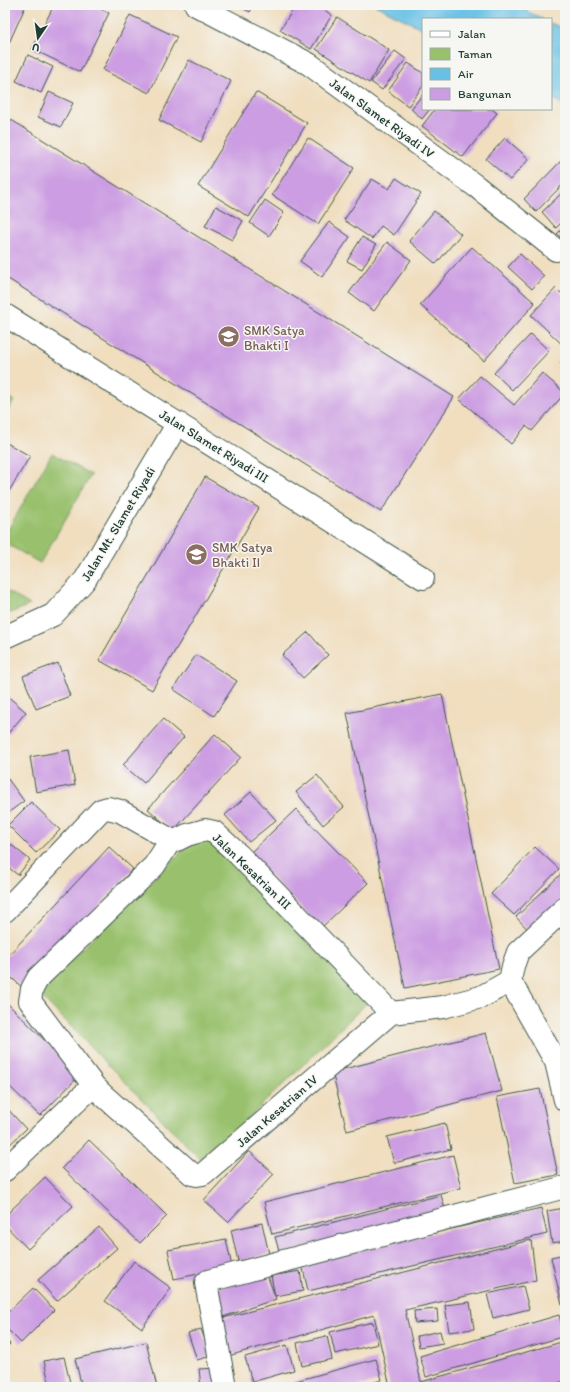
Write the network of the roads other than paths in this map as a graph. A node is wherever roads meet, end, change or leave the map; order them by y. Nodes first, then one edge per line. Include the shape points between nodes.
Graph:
1 (196, 5) edge
2 (556, 250) dead end
3 (5, 315) edge
4 (178, 424) junction
5 (423, 578) dead end
6 (5, 637) edge
7 (171, 840) junction
8 (565, 908) edge
9 (5, 911) edge
10 (565, 922) edge
11 (542, 929) junction
12 (510, 981) junction
13 (391, 1013) junction
14 (561, 1061) edge
15 (94, 1086) junction
16 (565, 1100) edge
17 (5, 1170) edge
18 (565, 1187) edge
19 (225, 1387) edge

1 - 2 street, Jalan Slamet Riyadi IV via 309,64 477,187
3 - 4 street, Jalan Slamet Riyadi III
4 - 5 street, Jalan Slamet Riyadi III
4 - 6 street, Jalan Mt. Slamet Riyadi via 85,580 53,615
7 - 9 street via 120,810 101,810
7 - 13 street, Jalan Kesatrian III via 205,830 219,835
7 - 15 street, Jalan Kesatrian IV via 154,866 38,978 32,989 30,1001
8 - 11 street
10 - 11 street
11 - 12 street via 518,952
12 - 13 street via 481,997 443,1007
12 - 14 street
13 - 15 street, Jalan Kesatrian IV via 203,1174 192,1174
14 - 16 street
15 - 17 street
18 - 19 street via 207,1281

